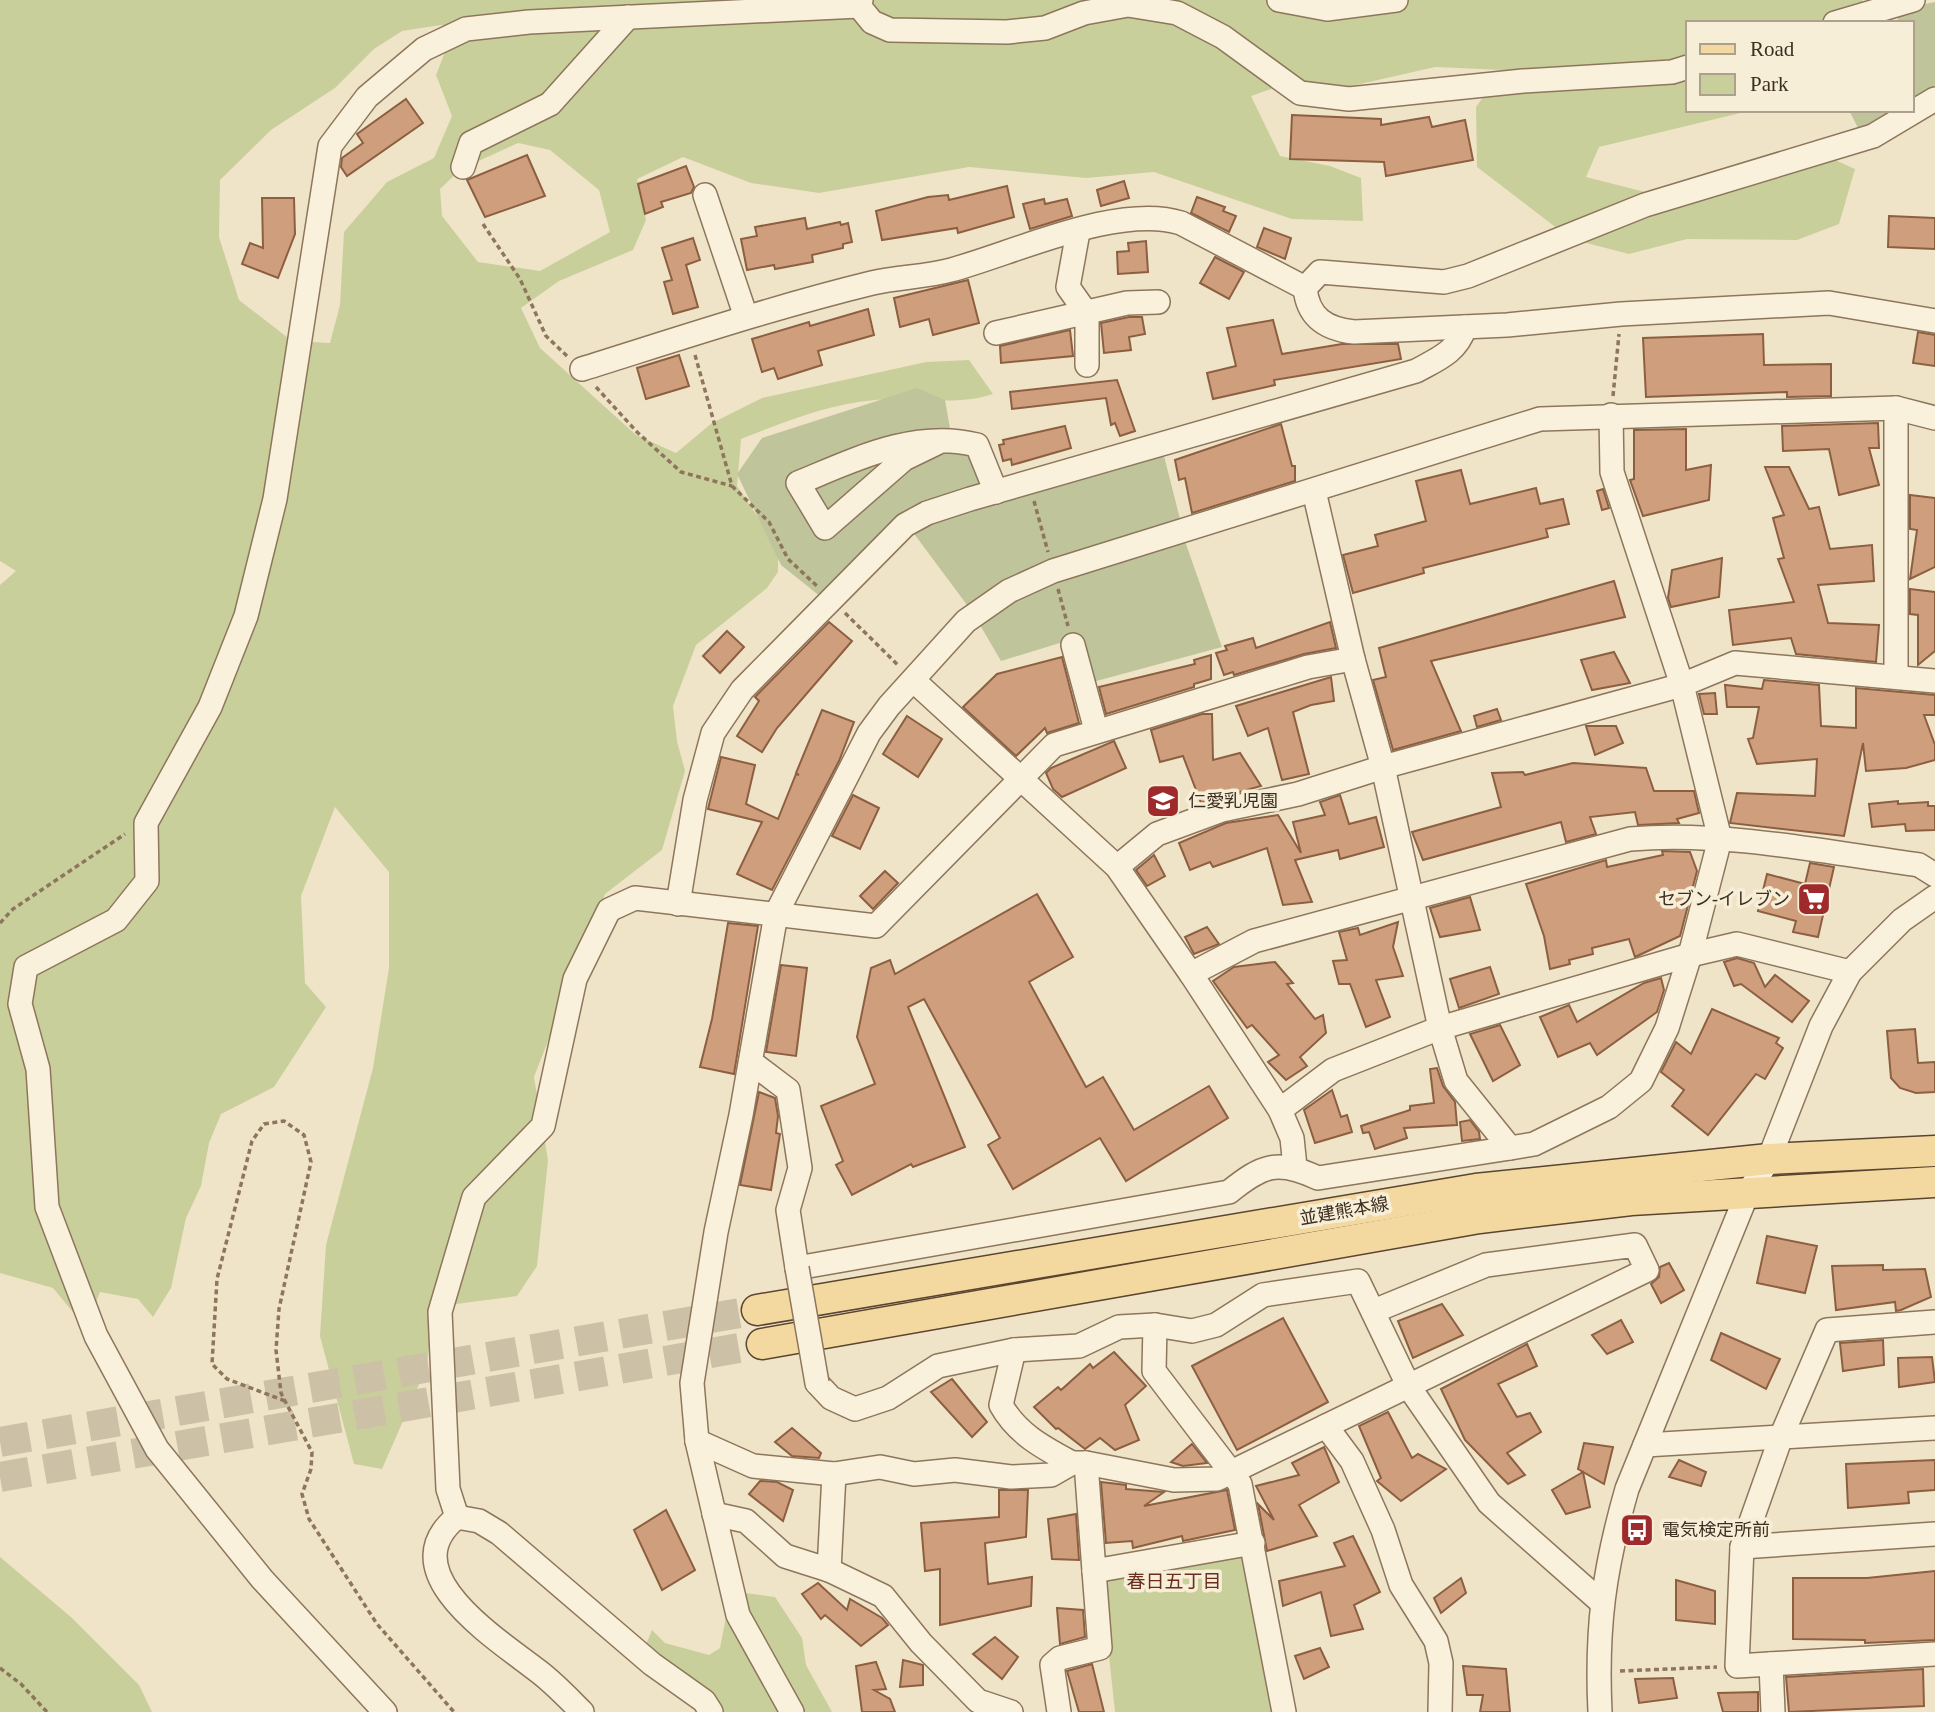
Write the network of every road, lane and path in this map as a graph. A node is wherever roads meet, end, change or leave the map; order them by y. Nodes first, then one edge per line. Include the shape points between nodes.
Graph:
1 (1279, 0) edge
2 (1396, 0) edge
3 (1913, 0) edge
4 (860, 3) edge
5 (628, 17) junction
6 (1842, 21) edge
7 (1686, 67) edge
8 (1935, 99) edge
9 (1913, 112) edge
10 (1914, 112) edge
11 (463, 167) dead end
12 (705, 195) dead end
13 (1078, 232) junction
14 (1305, 288) junction
15 (1158, 302) dead end
16 (1087, 314) junction
17 (1621, 314) junction
18 (746, 317) junction
19 (1935, 321) edge
20 (1465, 327) junction
21 (996, 333) dead end
22 (690, 335) junction
23 (1087, 365) dead end
24 (582, 369) dead end
25 (1896, 408) junction
26 (1611, 415) junction
27 (1935, 418) edge
28 (937, 443) junction
29 (1029, 483) junction
30 (1314, 491) junction
31 (996, 492) junction
32 (1053, 571) junction
33 (831, 599) junction
34 (1073, 645) joint
35 (1353, 659) junction
36 (1896, 676) junction
37 (913, 680) junction
38 (1935, 681) edge
39 (1682, 685) junction
40 (1096, 730) junction
41 (1382, 767) junction
42 (1019, 778) junction
43 (146, 823) junction
44 (1720, 839) junction
45 (1116, 867) junction
46 (1935, 875) edge
47 (1412, 897) junction
48 (1935, 897) edge
49 (678, 904) junction
50 (776, 914) junction
51 (0, 923) edge
52 (1690, 954) junction
53 (1850, 972) junction
54 (1191, 974) junction
55 (1440, 1028) junction
56 (751, 1062) junction
57 (1280, 1110) junction
58 (1510, 1147) junction
59 (1935, 1151) edge
60 (1769, 1159) junction
61 (1295, 1167) junction
62 (1935, 1182) edge
63 (1747, 1194) junction
64 (797, 1268) junction
65 (757, 1310) tunnel mouth
66 (1374, 1311) junction
67 (1935, 1322) edge
68 (1155, 1325) junction
69 (762, 1344) tunnel mouth
70 (1014, 1350) junction
71 (1409, 1387) junction
72 (285, 1401) junction
73 (1326, 1426) junction
74 (1935, 1429) edge
75 (1781, 1437) junction
76 (697, 1441) junction
77 (1645, 1445) junction
78 (1079, 1463) junction
79 (1233, 1472) junction
80 (834, 1474) junction
81 (714, 1514) junction
82 (457, 1517) junction
83 (1935, 1534) edge
84 (1253, 1543) junction
85 (1742, 1547) junction
86 (829, 1570) junction
87 (1094, 1571) junction
88 (1601, 1602) junction
89 (1935, 1654) edge
90 (1771, 1664) junction
91 (1737, 1666) junction
92 (0, 1668) edge
93 (1618, 1671) dead end
94 (47, 1712) edge
95 (385, 1712) edge
96 (454, 1712) edge
97 (582, 1712) edge
98 (711, 1712) edge
99 (792, 1712) edge
100 (1011, 1712) edge
101 (1059, 1712) edge
102 (1284, 1712) edge
103 (1440, 1712) edge
104 (1600, 1712) edge
105 (1773, 1712) edge

1 - 2 street via 1327,9
3 - 6 street
4 - 5 street
4 - 7 street via 872,22 890,30 1007,32 1045,28 1084,13 1128,5 1177,13 1223,37 1300,93 1349,99
5 - 11 street via 550,104 471,143
5 - 43 street via 467,29 424,49 367,97 330,146 275,499 246,616 209,707
8 - 10 street
9 - 14 street via 1873,136 1645,205 1468,276 1444,282 1320,272
12 - 18 street
13 - 14 street via 1118,219 1163,217
13 - 16 street via 1068,287
13 - 18 street via 948,271 876,282
14 - 20 street via 1316,319 1335,330
15 - 16 street via 1127,303
16 - 21 street
16 - 23 street
17 - 19 street via 1829,303
17 - 20 street
17 - 26 path
18 - 22 street
20 - 29 street via 1448,354 1416,371
22 - 24 street
22 - 33 path via 732,486 769,522 788,559
25 - 26 street
25 - 27 street
25 - 36 street
26 - 30 street via 1540,419
26 - 39 street via 1612,472
28 - 28 street via 892,445 798,483 825,528 904,459
28 - 31 street via 977,445
29 - 31 street
29 - 32 path
30 - 32 street
30 - 35 street
31 - 33 street via 927,513 905,525
32 - 34 path
32 - 37 street via 1009,591 966,621
33 - 37 path
33 - 49 street via 742,690 713,733 695,800
34 - 40 street
35 - 40 street via 1308,667
35 - 41 street
36 - 38 street
36 - 39 street via 1735,663
37 - 42 street
37 - 50 street via 869,733
39 - 41 street
39 - 44 street
40 - 42 street via 1054,745
41 - 45 street via 1298,794 1222,810 1157,834
41 - 47 street
42 - 45 street
42 - 50 street via 876,926
43 - 51 path via 108,843 13,909
43 - 95 street via 147,881 124,910 86,937 26,967 20,1004 38,1069 47,1207 96,1336 157,1448 262,1579
44 - 46 street via 1919,865
44 - 47 street via 1669,835 1630,839
44 - 52 street
45 - 54 street
47 - 54 street via 1254,941
47 - 55 street
48 - 53 street via 1902,920
49 - 50 street
49 - 82 street via 635,898 610,910 575,979 543,1126 474,1197 440,1312 448,1489
50 - 56 street
52 - 53 street via 1737,944
52 - 55 street
52 - 58 street via 1667,1028 1641,1081 1609,1107 1534,1144
53 - 60 street via 1821,1026
54 - 57 street
55 - 57 street via 1333,1070
55 - 58 street via 1456,1081
56 - 64 street via 788,1090 800,1168 788,1210
56 - 76 street via 716,1232 692,1383
57 - 61 street via 1292,1138
58 - 61 street via 1318,1178
59 - 60 main road, 並建熊本線
60 - 63 street
60 - 65 main road, 並建熊本線 via 1476,1189
61 - 64 street via 1258,1169 1229,1192
62 - 63 main road, 並建熊本線
63 - 69 main road, 並建熊本線 via 1631,1200 1479,1218
63 - 77 street
64 - 70 street, bridge via 817,1383 831,1398 855,1409 888,1398 938,1366
66 - 68 street via 1358,1282 1263,1295 1216,1325 1192,1331
66 - 71 street
66 - 71 street via 1486,1265 1635,1245 1647,1270
67 - 75 street via 1827,1330
68 - 70 street via 1119,1327 1079,1346
68 - 79 street via 1154,1371
70 - 78 street via 1002,1405 1010,1421 1035,1443
71 - 73 street
71 - 88 street via 1489,1503
72 - 72 path via 227,1379 212,1364 217,1279 252,1141 264,1124 284,1121 304,1135 311,1162 279,1309 276,1350
72 - 96 path via 312,1452 302,1494 309,1519 377,1624
73 - 79 street
73 - 103 street via 1352,1461 1401,1585 1436,1642 1441,1663
74 - 75 street
75 - 77 street
75 - 85 street
76 - 80 street via 753,1466
76 - 81 street
77 - 88 street via 1615,1533
78 - 79 street via 1174,1480 1205,1481
78 - 80 street via 1051,1475 1010,1477 955,1470 914,1474 880,1467
78 - 87 street
79 - 84 street
80 - 86 street
81 - 86 street via 746,1521 785,1556
81 - 99 street via 738,1615
82 - 97 street via 442,1530 434,1550 436,1570 450,1594 472,1621
82 - 98 street via 479,1521 499,1532
83 - 85 street
84 - 87 street
84 - 102 street
85 - 91 street
86 - 100 street via 883,1596 921,1643 978,1700
87 - 101 street via 1100,1648 1060,1658 1052,1665
88 - 104 street
89 - 90 street
90 - 91 street
90 - 105 street
91 - 93 path
92 - 94 path

